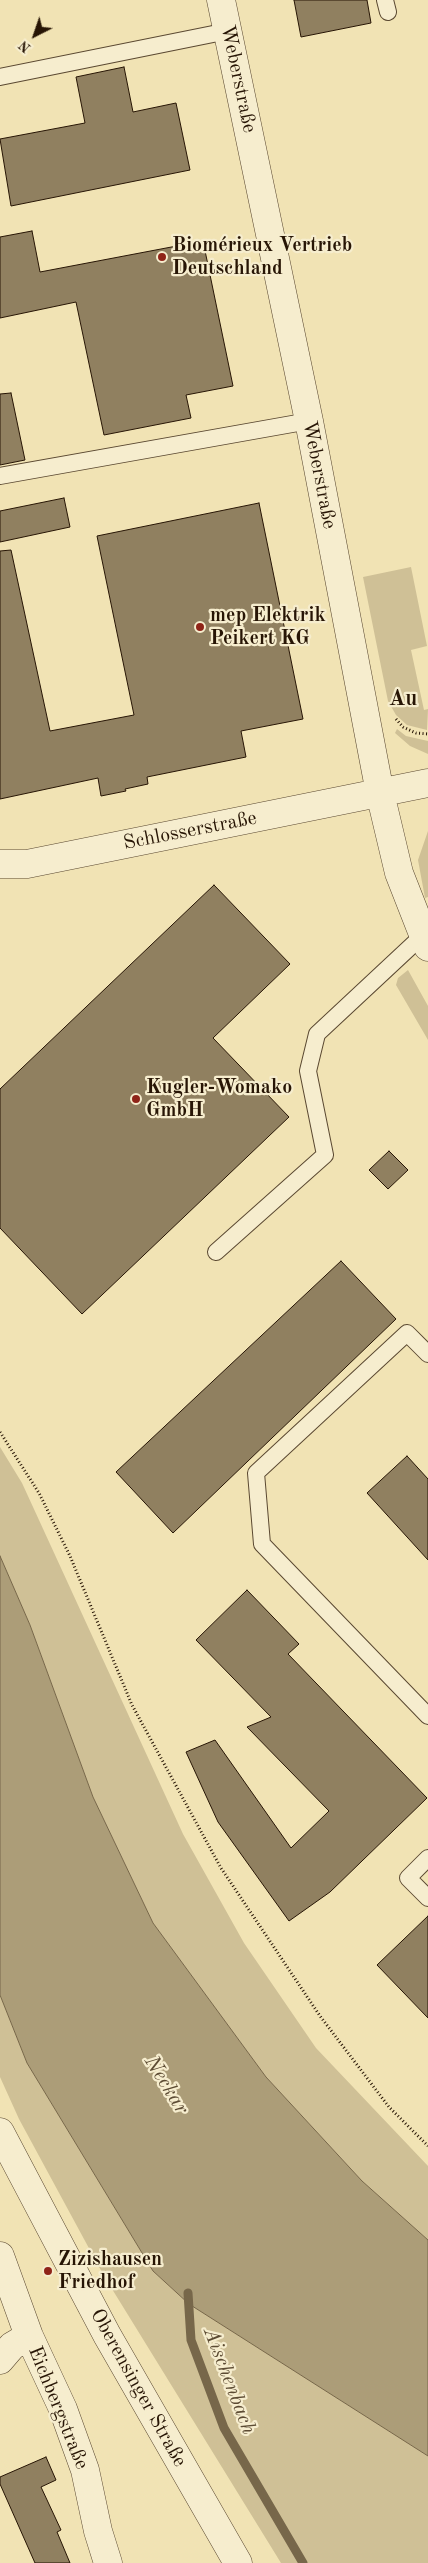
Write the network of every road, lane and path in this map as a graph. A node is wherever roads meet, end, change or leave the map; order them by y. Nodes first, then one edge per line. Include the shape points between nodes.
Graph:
1 (221, 0) edge
2 (228, 31) junction
3 (0, 77) edge
4 (309, 421) junction
5 (0, 476) edge
6 (428, 783) edge
7 (380, 793) junction
8 (0, 864) edge
9 (425, 942) edge
10 (216, 1252) dead end
11 (422, 1336) edge
12 (428, 1354) edge
13 (0, 1432) edge
14 (428, 1716) edge
15 (428, 1858) edge
16 (428, 1898) edge
17 (428, 2146) edge
18 (3, 2147) edge
19 (0, 2256) edge
20 (29, 2336) junction
21 (0, 2360) edge
22 (108, 2563) edge
23 (238, 2563) edge

1 - 2 street, Weberstraße
2 - 3 lane
2 - 4 street, Weberstraße
4 - 5 lane
4 - 7 street, Weberstraße
6 - 7 street, Schlosserstraße
7 - 8 street, Schlosserstraße via 26,864
7 - 9 street, Weberstraße via 399,873
9 - 10 lane via 317,1034 308,1071 325,1155
11 - 12 lane
11 - 14 lane via 407,1333 256,1474 262,1544
13 - 17 path via 39,1493 70,1556 132,1705 221,1868 326,2023 388,2107
15 - 16 lane via 408,1878
18 - 23 street, Oberensinger Straße
19 - 20 street, Eichbergstraße
20 - 21 street via 12,2346
20 - 22 street, Eichbergstraße via 63,2409 85,2470

